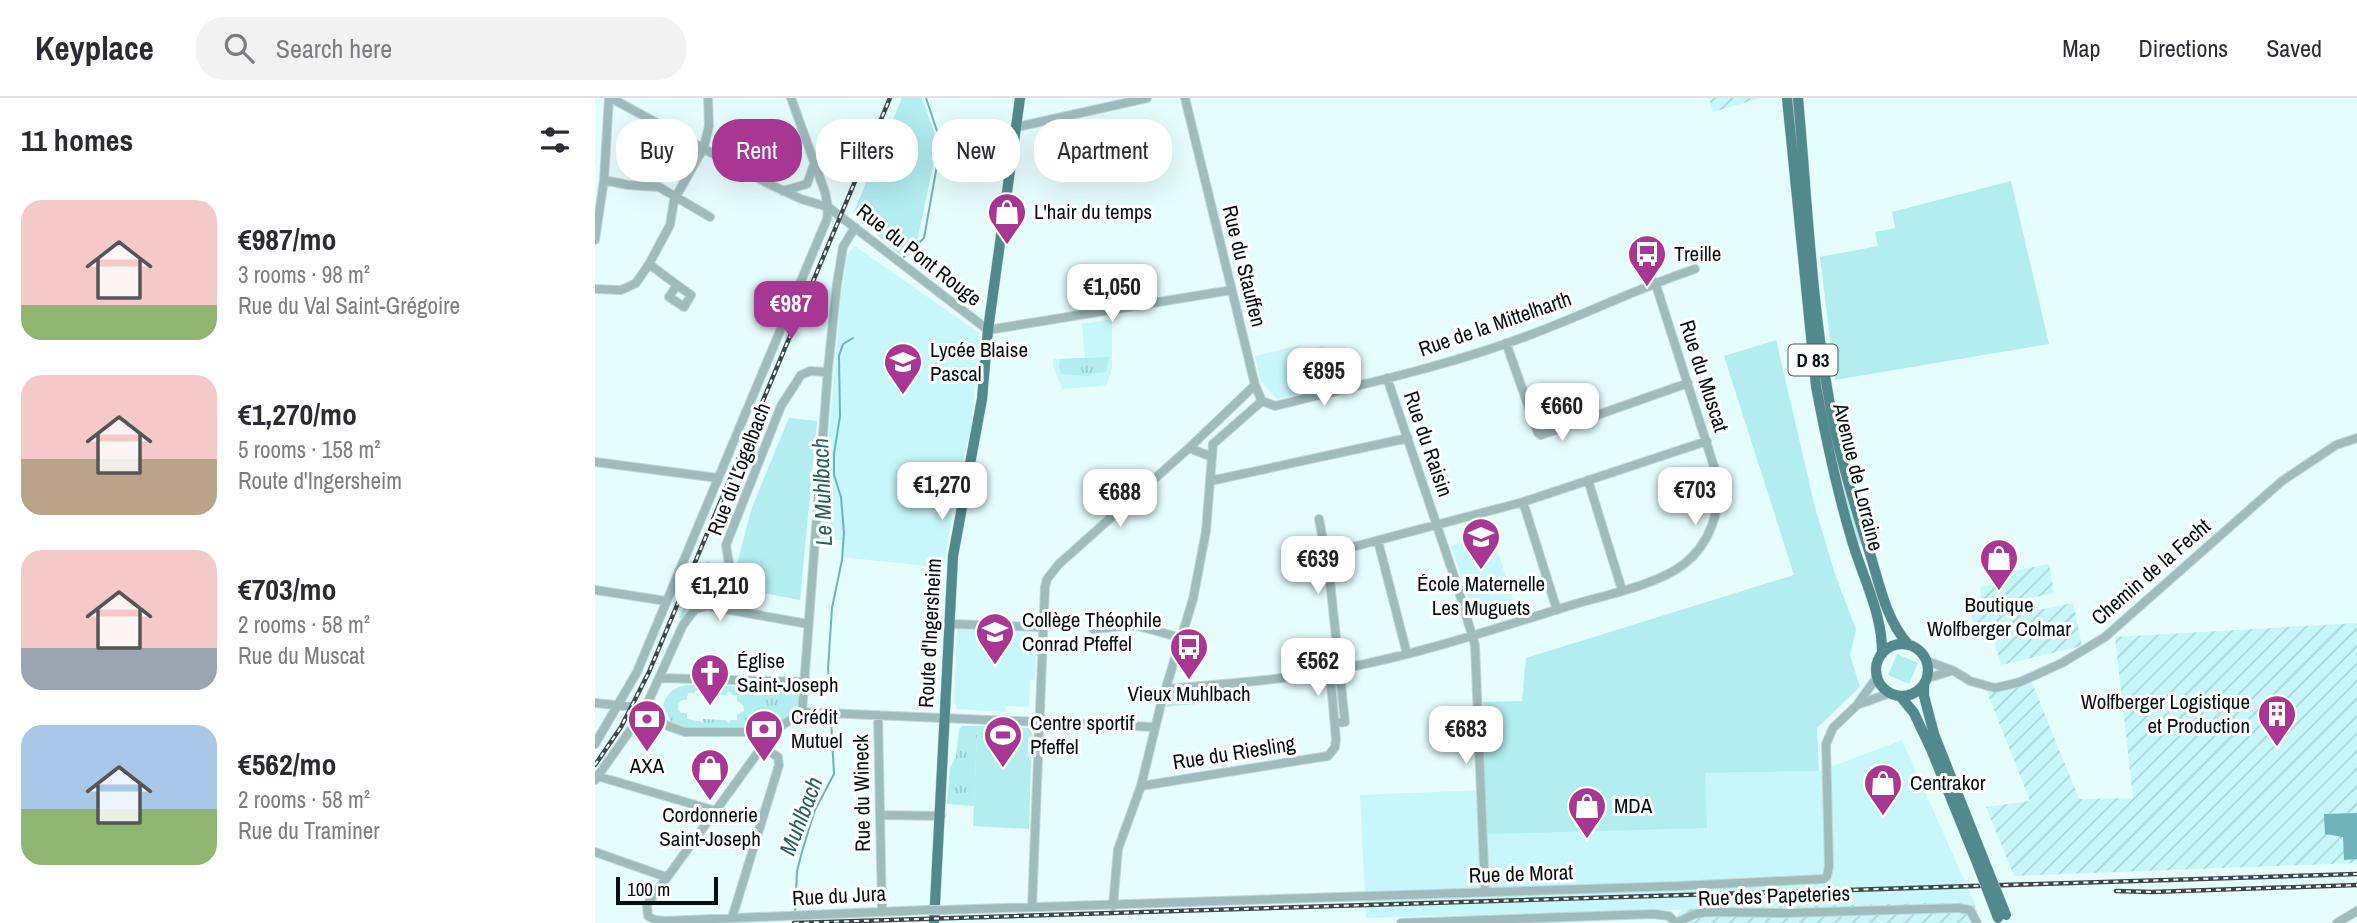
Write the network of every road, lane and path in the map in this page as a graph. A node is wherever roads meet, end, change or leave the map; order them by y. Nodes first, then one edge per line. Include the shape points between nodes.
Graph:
1 (610, 98) edge
2 (708, 98) edge
3 (791, 98) edge
4 (1020, 98) edge
5 (1147, 98) edge
6 (1185, 98) edge
7 (1787, 98) edge
8 (1798, 98) edge
9 (1018, 119) edge
10 (1020, 126) edge
11 (704, 148) junction
12 (815, 162) junction
13 (604, 180) junction
14 (1009, 182) edge
15 (783, 191) junction
16 (676, 197) junction
17 (828, 207) junction
18 (710, 217) dead end
19 (855, 227) junction
20 (595, 240) edge
21 (649, 264) junction
22 (1695, 269) dead end
23 (1655, 282) junction
24 (677, 285) dead end
25 (595, 289) edge
26 (1232, 290) junction
27 (988, 330) junction
28 (1506, 343) junction
29 (828, 369) junction
30 (1387, 378) junction
31 (1688, 383) junction
32 (1255, 385) junction
33 (1262, 401) junction
34 (1202, 435) junction
35 (1408, 438) junction
36 (2357, 438) edge
37 (1707, 440) junction
38 (1213, 443) junction
39 (1189, 448) junction
40 (1212, 457) junction
41 (595, 462) edge
42 (718, 478) junction
43 (1588, 480) junction
44 (1210, 481) junction
45 (1523, 502) junction
46 (1319, 519) dead end
47 (1438, 525) junction
48 (1378, 541) junction
49 (1326, 554) junction
50 (595, 590) edge
51 (1622, 590) junction
52 (666, 601) junction
53 (719, 608) junction
54 (1557, 610) junction
55 (808, 624) junction
56 (949, 624) junction
57 (1042, 627) junction
58 (1093, 629) dead end
59 (1473, 636) junction
60 (1181, 638) junction
61 (1908, 644) junction
62 (1407, 654) junction
63 (1882, 654) junction
64 (1927, 661) junction
65 (1340, 669) junction
66 (1330, 671) junction
67 (1954, 671) junction
68 (1877, 677) junction
69 (660, 678) junction
70 (804, 682) junction
71 (1926, 682) junction
72 (1166, 689) junction
73 (1890, 693) junction
74 (1901, 697) junction
75 (595, 703) edge
76 (620, 705) junction
77 (1857, 705) junction
78 (644, 711) junction
79 (802, 712) junction
80 (878, 715) junction
81 (946, 718) junction
82 (1039, 721) junction
83 (1335, 723) junction
84 (1155, 727) junction
85 (772, 732) junction
86 (595, 744) edge
87 (762, 747) junction
88 (596, 778) edge
89 (1141, 786) junction
90 (716, 811) junction
91 (880, 815) junction
92 (941, 816) junction
93 (595, 852) edge
94 (1979, 859) junction
95 (666, 877) junction
96 (1485, 892) junction
97 (1113, 906) junction
98 (1032, 907) junction
99 (882, 911) junction
100 (2357, 911) edge
101 (1788, 913) junction
102 (732, 918) junction
103 (2003, 920) edge
104 (934, 923) edge
105 (1401, 923) edge
106 (1676, 923) edge
107 (1788, 923) edge
108 (1977, 923) edge
109 (2337, 923) edge

1 - 11 street, Rue du Pont Rouge
1 - 13 street
2 - 11 street
3 - 12 street
4 - 9 main road, Route d'Ingersheim
5 - 10 street
6 - 26 street, Rue du Stauffen
7 - 63 main road, Avenue de Lorraine / D 83 via 1820,409 1847,524 1877,616
8 - 61 main road, Avenue de Lorraine / D 83 via 1821,338 1835,430 1888,611
11 - 15 street, Rue du Pont Rouge
11 - 16 street
12 - 15 street via 807,184
12 - 17 street
13 - 16 street via 659,187
13 - 20 street
14 - 27 main road, Route d'Ingersheim
15 - 17 street, Rue du Pont Rouge
16 - 18 street
16 - 21 street via 670,225
17 - 19 street, Rue du Pont Rouge
17 - 42 street via 821,235
19 - 27 street, Rue du Pont Rouge
19 - 29 street via 843,247
21 - 24 street
21 - 25 street via 628,287
22 - 23 street, Rue de la Mittelharth
23 - 28 street, Rue de la Mittelharth
23 - 31 street, Rue du Muscat
26 - 27 street
26 - 32 street, Rue du Stauffen
27 - 56 main road, Route d'Ingersheim via 982,399 955,534
28 - 30 street, Rue de la Mittelharth
28 - 31 street via 1541,435
29 - 53 street, Rue du Logelbach via 801,375 781,405 726,545 730,570
29 - 55 street
30 - 33 street, Rue de la Mittelharth via 1275,406
30 - 35 street, Rue du Raisin
31 - 37 street, Rue du Muscat
32 - 33 street, Rue du Stauffen
32 - 34 street
33 - 38 street
34 - 38 street
34 - 39 street
35 - 44 street
35 - 47 street, Rue du Raisin
36 - 67 street, Chemin de la Fecht via 2336,445 2283,481 2105,637 2062,663 1995,688
37 - 43 street
37 - 51 street, Rue du Muscat via 1719,493 1705,541 1669,573
38 - 40 street
39 - 40 street
39 - 57 street via 1051,572
40 - 44 street
41 - 42 street
42 - 52 street
43 - 45 street
43 - 51 street
44 - 60 street via 1202,556
45 - 47 street
45 - 54 street
46 - 49 street
47 - 48 street
47 - 59 street, Rue du Raisin
48 - 49 street
48 - 62 street
49 - 65 street
50 - 52 street
51 - 54 street, Rue du Muscat
52 - 76 street
53 - 55 street
53 - 69 street via 695,609
54 - 59 street, Rue du Muscat
55 - 70 street
56 - 57 street
56 - 81 main road, Route d'Ingersheim
57 - 82 street
58 - 60 street via 1135,625
59 - 62 street, Rue du Muscat
59 - 96 street, Rue du Raisin
60 - 72 street
61 - 63 main road via 1894,645
61 - 64 main road
62 - 65 street, Rue du Muscat
63 - 68 main road
64 - 67 street, Chemin de la Fecht
64 - 71 main road
65 - 66 street, Rue du Muscat
65 - 83 street via 1345,722
66 - 72 street, Rue du Muscat
66 - 83 street
67 - 71 street
68 - 73 main road
68 - 77 street, Rue de Morat
69 - 70 street
69 - 78 street
70 - 79 street
71 - 74 main road via 1918,692
71 - 94 main road via 1924,696 1934,734
72 - 84 street
73 - 74 main road
73 - 77 street, Rue de Morat
74 - 94 main road via 1931,749
75 - 76 street
76 - 78 street
76 - 86 street
77 - 96 street, Rue de Morat via 1833,728 1826,744 1827,876 1667,887
78 - 85 street via 680,731
78 - 88 street
79 - 80 street
79 - 85 street
80 - 81 street
80 - 91 street, Rue du Wineck
81 - 82 street
81 - 92 main road, Route d'Ingersheim
82 - 84 street
82 - 98 street
83 - 89 street, Rue du Riesling via 1336,740 1328,755
84 - 89 street
85 - 87 street via 773,737
87 - 90 street
87 - 102 street via 778,757 779,765
88 - 90 street
89 - 97 street via 1118,849
90 - 95 street
91 - 92 street
91 - 99 street, Rue du Wineck
92 - 104 main road, Route d'Ingersheim
93 - 95 street
94 - 103 main road, bridge
95 - 102 street, Rue du Jura via 647,905 648,916 659,921
96 - 97 street, Rue de Morat
97 - 98 street, Rue de Morat
98 - 99 street, Rue du Jura, bridge
99 - 102 street, Rue du Jura
100 - 109 street
101 - 106 street, Rue des Papeteries via 1706,912
101 - 107 street
101 - 108 street, Rue des Papeteries via 1958,908 1970,910
105 - 106 street, Rue des Papeteries via 1664,915

